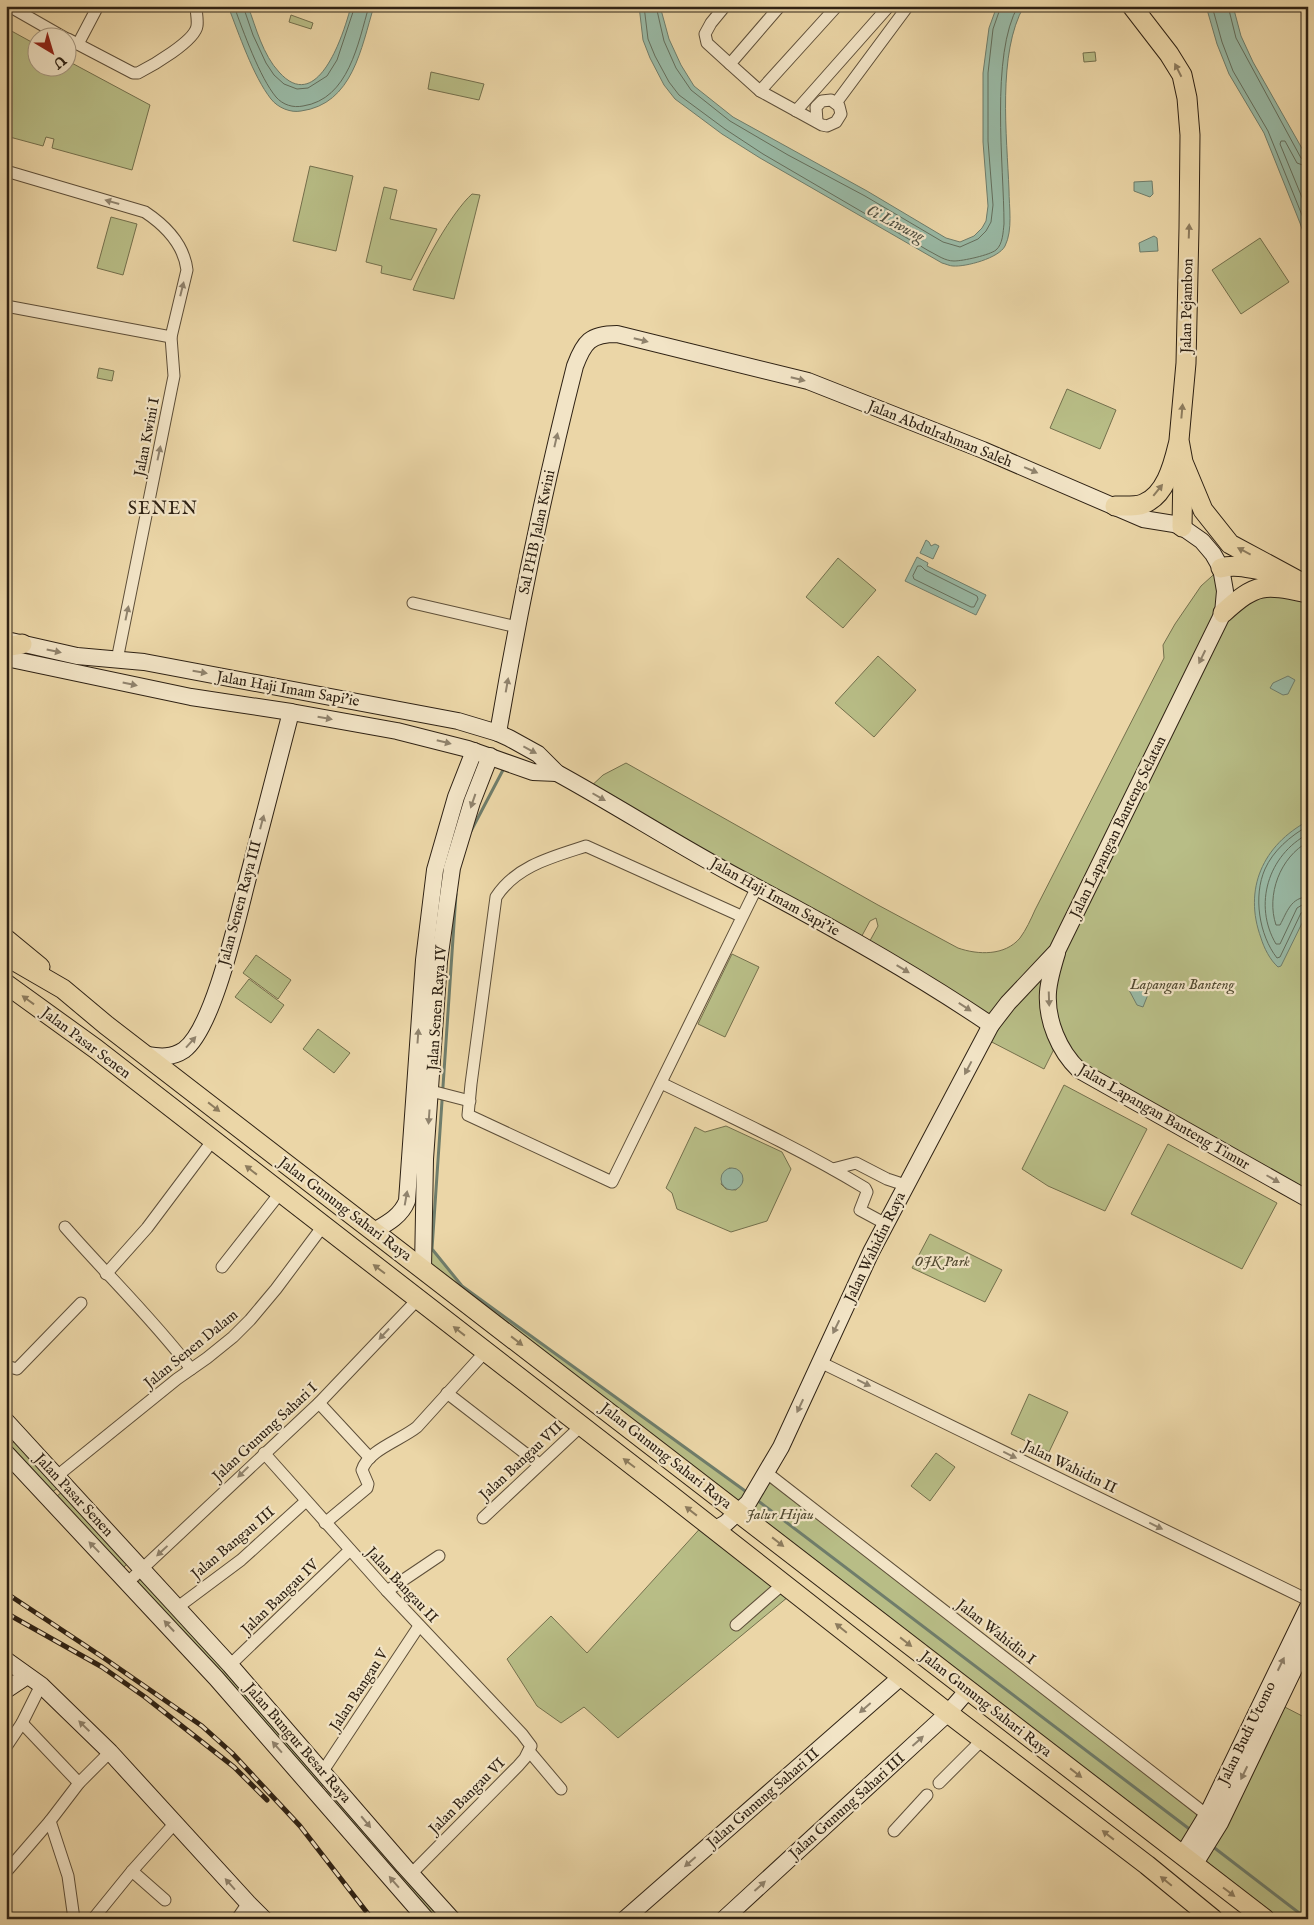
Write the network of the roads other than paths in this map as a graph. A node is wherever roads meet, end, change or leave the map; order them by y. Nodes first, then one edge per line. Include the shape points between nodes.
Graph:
1 (9, 6) edge
2 (98, 6) edge
3 (196, 6) edge
4 (725, 6) edge
5 (780, 6) edge
6 (837, 6) edge
7 (889, 6) edge
8 (908, 6) edge
9 (1132, 6) edge
10 (48, 28) edge
11 (78, 30) edge
12 (78, 44) edge
13 (730, 64) junction
14 (760, 91) junction
15 (836, 102) junction
16 (796, 111) junction
17 (817, 121) junction
18 (6, 171) edge
19 (6, 306) edge
20 (171, 337) junction
21 (593, 338) joint
22 (1179, 440) junction
23 (1183, 462) junction
24 (1115, 506) junction
25 (1182, 527) junction
26 (1221, 568) junction
27 (1287, 575) junction
28 (1308, 586) edge
29 (1308, 593) edge
30 (413, 603) dead end
31 (1223, 613) junction
32 (517, 626) junction
33 (10, 650) edge
34 (117, 660) junction
35 (401, 710) junction
36 (292, 712) junction
37 (397, 732) junction
38 (498, 734) junction
39 (482, 753) junction
40 (557, 773) junction
41 (757, 887) junction
42 (741, 916) junction
43 (6, 939) edge
44 (1057, 951) junction
45 (6, 956) edge
46 (431, 960) junction
47 (6, 984) edge
48 (63, 990) junction
49 (991, 1025) junction
50 (147, 1055) junction
51 (162, 1067) joint
52 (661, 1083) junction
53 (430, 1092) junction
54 (470, 1101) junction
55 (164, 1104) joint
56 (213, 1140) junction
57 (419, 1143) junction
58 (833, 1169) junction
59 (905, 1185) junction
60 (280, 1193) junction
61 (1308, 1198) edge
62 (886, 1224) junction
63 (323, 1226) junction
64 (64, 1227) dead end
65 (374, 1231) junction
66 (222, 1267) dead end
67 (423, 1268) junction
68 (106, 1274) junction
69 (418, 1299) junction
70 (81, 1303) dead end
71 (485, 1352) junction
72 (820, 1362) junction
73 (6, 1366) edge
74 (191, 1370) junction
75 (447, 1393) junction
76 (319, 1403) junction
77 (580, 1427) junction
78 (9, 1428) edge
79 (6, 1453) edge
80 (264, 1453) junction
81 (370, 1458) junction
82 (539, 1464) junction
83 (767, 1473) junction
84 (57, 1476) junction
85 (306, 1501) junction
86 (747, 1503) junction
87 (483, 1518) dead end
88 (325, 1523) junction
89 (714, 1530) junction
90 (350, 1550) junction
91 (439, 1556) dead end
92 (143, 1569) junction
93 (128, 1583) junction
94 (784, 1583) junction
95 (387, 1592) junction
96 (1308, 1600) edge
97 (178, 1607) junction
98 (1308, 1607) edge
99 (736, 1624) dead end
100 (419, 1626) junction
101 (1308, 1640) edge
102 (6, 1660) edge
103 (230, 1665) junction
104 (902, 1676) junction
105 (34, 1680) junction
106 (6, 1690) edge
107 (968, 1690) junction
108 (948, 1713) junction
109 (22, 1723) junction
110 (982, 1739) junction
111 (6, 1747) edge
112 (529, 1751) junction
113 (110, 1752) junction
114 (323, 1771) junction
115 (80, 1783) junction
116 (939, 1783) dead end
117 (561, 1789) dead end
118 (927, 1795) dead end
119 (50, 1821) junction
120 (175, 1823) junction
121 (1207, 1825) junction
122 (894, 1832) dead end
123 (1191, 1856) junction
124 (132, 1871) junction
125 (6, 1872) edge
126 (411, 1874) junction
127 (165, 1900) dead end
128 (248, 1903) junction
129 (74, 1919) edge
130 (94, 1919) edge
131 (237, 1919) edge
132 (264, 1919) edge
133 (426, 1919) edge
134 (452, 1919) edge
135 (625, 1919) edge
136 (724, 1919) edge
137 (1213, 1919) edge
138 (1265, 1919) edge

1 - 10 street
2 - 11 street
3 - 12 street via 195,33 138,73
4 - 13 street via 705,34 707,43
5 - 13 street
6 - 14 street
7 - 16 street
8 - 15 street
22 -> 9 main road, Jalan Pejambon via 1186,363 1190,135 1187,98 1182,75
13 - 14 street
14 - 16 street
15 - 17 street via 826,100 819,104 815,111
15 - 17 street via 841,114 836,122 827,126
16 - 17 street
20 -> 18 street, Jalan Kwini I via 187,270 182,250 171,234 145,212
19 - 20 street
34 -> 20 street, Jalan Kwini I via 174,376
21 -> 24 street, Jalan Abdulrahman Saleh via 617,334 808,381 943,433
32 -> 21 street, Sal PHB Jalan Kwini via 545,488 575,366 581,349
22 - 23 main road, Jalan Pejambon
24 -> 22 main road via 1145,504 1156,494 1170,473
23 - 25 main road
27 -> 23 main road, Jalan Pejambon via 1232,545 1223,536 1204,510
24 - 25 street, Jalan Abdulrahman Saleh via 1143,519
25 - 26 street, Jalan Abdulrahman Saleh via 1202,541
26 - 27 main road via 1236,566
26 - 31 street, Jalan Abdulrahman Saleh via 1226,591
27 - 28 main road, Jalan Pejambon
29 - 31 main road via 1274,586 1257,588 1239,598
30 - 32 street
31 -> 44 street, Jalan Lapangan Banteng Selatan
38 -> 32 street, Sal PHB Jalan Kwini
33 -> 34 street, Jalan Haji Imam Sapi'ie
33 -> 36 street, Jalan Haji Imam Sapi'ie via 191,697
34 -> 35 street, Jalan Haji Imam Sapi'ie via 144,662
35 - 37 street
35 - 38 street, Jalan Haji Imam Sapi'ie via 458,721
36 -> 37 street, Jalan Haji Imam Sapi'ie
50 -> 36 street, Jalan Senen Raya III via 166,1058 183,1050 206,1018 228,953
37 -> 39 street, Jalan Haji Imam Sapi'ie
38 -> 40 street, Jalan Haji Imam Sapi'ie via 538,754
39 - 40 street, Jalan Haji Imam Sapi'ie via 533,772
39 - 46 street, Jalan Senen Raya IV via 456,797
40 -> 41 street, Jalan Haji Imam Sapi'ie
41 - 42 street
41 -> 49 street, Jalan Haji Imam Sapi'ie via 903,969
42 - 52 street
42 - 54 street via 586,846 536,863 515,876 496,897
43 - 48 main road, Jalan Pasar Senen via 48,973
44 - 49 street, Jalan Lapangan Banteng Selatan
44 -> 61 street, Jalan Lapangan Banteng Timur via 1050,980 1049,1009 1058,1042 1071,1063 1088,1076
45 - 48 main road, Jalan Pasar Senen
46 - 53 street, Jalan Senen Raya IV
57 -> 46 street, Jalan Senen Raya IV
55 -> 47 main road, Jalan Pasar Senen via 96,1049
48 - 50 main road, Jalan Pasar Senen
49 -> 59 street, Jalan Wahidin Raya
50 - 51 main road, Jalan Pasar Senen
51 -> 65 main road, Jalan Gunung Sahari Raya
52 - 54 street via 612,1182 468,1114
52 - 58 street via 739,1119
53 - 54 street
53 -> 57 street, Jalan Senen Raya IV
55 - 56 main road, Jalan Gunung Sahari Raya
60 -> 56 main road, Jalan Gunung Sahari Raya
56 - 68 street via 147,1228
65 -> 57 street, Jalan Senen Raya IV via 404,1208
57 - 67 street, Jalan Senen Raya IV
58 - 59 street via 856,1163
58 - 62 street via 865,1188 868,1192 860,1210
59 - 62 street, Jalan Wahidin Raya
60 - 63 main road, Jalan Gunung Sahari Raya
60 - 66 street
62 -> 72 street, Jalan Wahidin Raya
69 -> 63 main road, Jalan Gunung Sahari Raya
63 - 74 street, Jalan Senen Dalam via 250,1320 233,1338
64 - 68 street
65 - 67 main road, Jalan Gunung Sahari Raya
67 -> 86 main road, Jalan Gunung Sahari Raya
68 - 74 street via 166,1336
71 -> 69 main road, Jalan Gunung Sahari Raya
69 -> 76 street, Jalan Gunung Sahari I
70 - 73 street via 17,1368
71 - 75 street
71 - 77 main road, Jalan Gunung Sahari Raya
72 -> 83 street, Jalan Wahidin Raya
72 -> 96 street, Jalan Wahidin II
74 - 84 street, Jalan Senen Dalam
75 - 81 street via 407,1436
75 - 82 street
76 - 80 street, Jalan Gunung Sahari I
76 - 81 street
77 - 82 street, Jalan Bangau VII
89 -> 77 main road, Jalan Gunung Sahari Raya
78 - 84 street, Jalan Pasar Senen
93 -> 79 street, Jalan Pasar Senen
80 - 85 street, Jalan Bangau II
80 -> 92 street, Jalan Gunung Sahari I
81 - 88 street via 362,1470 368,1486
82 - 87 street, Jalan Bangau VII
83 - 86 street, Jalan Wahidin Raya
83 - 121 street, Jalan Wahidin I
84 - 92 street, Jalan Pasar Senen
85 - 88 street, Jalan Bangau II
85 - 97 street, Jalan Bangau III via 241,1560
86 - 89 street, Jalan Wahidin Raya via 726,1524
86 -> 107 main road, Jalan Gunung Sahari Raya
88 - 90 street, Jalan Bangau II
89 - 94 main road, Jalan Gunung Sahari Raya
90 - 95 street, Jalan Bangau II
90 - 103 street, Jalan Bangau IV
91 - 95 street
92 - 93 street, Jalan Gunung Sahari I
92 - 97 street, Jalan Bungur Besar Raya
133 -> 93 street, Jalan Bungur Besar Raya via 216,1678
94 - 99 street
104 -> 94 main road, Jalan Gunung Sahari Raya
95 - 100 street, Jalan Bangau II
97 - 103 street, Jalan Bungur Besar Raya
121 -> 98 street, Jalan Budi Utomo
100 - 112 street, Jalan Bangau II via 522,1734 529,1742
100 - 114 street, Jalan Bangau V
101 -> 121 street, Jalan Budi Utomo
102 - 105 street
103 - 114 street, Jalan Bungur Besar Raya
104 - 108 main road, Jalan Gunung Sahari Raya
104 -> 135 street, Jalan Gunung Sahari II
105 - 106 street
105 - 109 street
113 -> 105 street
107 - 108 street, Jalan Gunung Sahari III
107 -> 123 main road, Jalan Gunung Sahari Raya
108 - 110 main road, Jalan Gunung Sahari Raya
136 -> 108 street, Jalan Gunung Sahari III
109 - 111 street
109 - 115 street
110 - 116 street
137 -> 110 main road, Jalan Gunung Sahari Raya
112 - 117 street
112 - 126 street, Jalan Bangau VI
113 - 115 street
113 - 120 street
114 -> 126 street, Jalan Bungur Besar Raya
115 - 119 street
118 - 122 street
119 - 125 street
119 - 129 street via 68,1876
120 - 124 street
128 -> 120 street
121 - 123 street, Jalan Budi Utomo
123 -> 138 main road, Jalan Gunung Sahari Raya
124 - 127 street
124 - 130 street
126 - 134 street, Jalan Bungur Besar Raya
128 - 131 street
128 - 132 street

